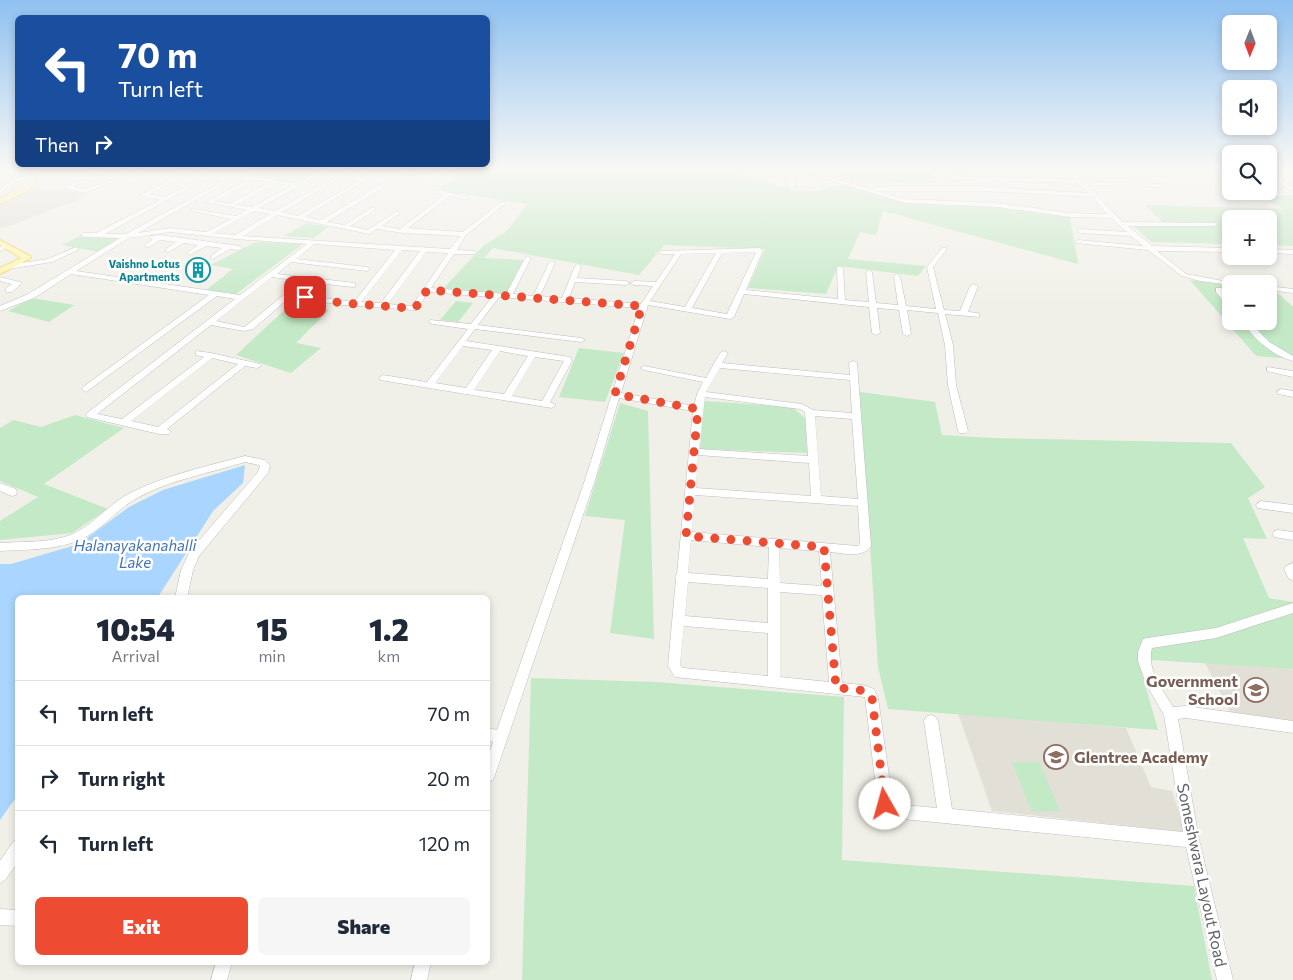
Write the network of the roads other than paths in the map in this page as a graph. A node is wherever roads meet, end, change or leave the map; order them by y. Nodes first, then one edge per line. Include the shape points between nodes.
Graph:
1 (134, 216) edge
2 (163, 216) edge
3 (226, 216) edge
4 (242, 216) edge
5 (271, 216) edge
6 (289, 216) edge
7 (303, 216) edge
8 (332, 216) edge
9 (363, 216) edge
10 (392, 216) edge
11 (422, 216) edge
12 (487, 216) edge
13 (1102, 216) edge
14 (1113, 216) joint
15 (238, 218) junction
16 (299, 218) junction
17 (322, 222) junction
18 (1123, 224) junction
19 (1214, 224) dead end
20 (345, 227) junction
21 (376, 227) junction
22 (403, 231) junction
23 (1080, 231) dead end
24 (207, 234) junction
25 (464, 234) junction
26 (1135, 234) junction
27 (84, 235) dead end
28 (98, 235) junction
29 (127, 236) junction
30 (235, 237) junction
31 (160, 238) junction
32 (182, 241) junction
33 (313, 242) junction
34 (1078, 242) dead end
35 (204, 244) junction
36 (2, 246) edge
37 (147, 246) dead end
38 (228, 246) junction
39 (240, 248) dead end
40 (400, 248) junction
41 (76, 249) dead end
42 (944, 249) dead end
43 (1151, 249) junction
44 (106, 250) junction
45 (168, 250) dead end
46 (425, 250) junction
47 (1222, 250) edge
48 (453, 251) junction
49 (720, 251) junction
50 (1277, 251) edge
51 (190, 252) dead end
52 (662, 252) dead end
53 (679, 252) junction
54 (1290, 252) edge
55 (474, 253) dead end
56 (212, 257) dead end
57 (1293, 257) edge
58 (528, 258) dead end
59 (290, 260) junction
60 (552, 264) dead end
61 (578, 266) dead end
62 (840, 268) dead end
63 (4, 269) edge
64 (367, 269) dead end
65 (70, 272) junction
66 (868, 272) dead end
67 (271, 274) junction
68 (897, 276) dead end
69 (0, 279) edge
70 (307, 279) junction
71 (573, 280) junction
72 (1222, 282) edge
73 (657, 284) junction
74 (352, 285) dead end
75 (974, 286) dead end
76 (1277, 289) edge
77 (9, 290) dead end
78 (427, 290) junction
79 (1219, 290) dead end
80 (1293, 291) edge
81 (741, 292) junction
82 (215, 294) junction
83 (1222, 294) edge
84 (289, 295) junction
85 (496, 295) junction
86 (508, 296) junction
87 (242, 298) junction
88 (536, 298) junction
89 (565, 300) junction
90 (842, 303) junction
91 (356, 304) junction
92 (644, 304) junction
93 (383, 306) junction
94 (873, 306) junction
95 (902, 308) junction
96 (0, 309) edge
97 (688, 310) junction
98 (941, 312) junction
99 (962, 314) junction
100 (976, 315) dead end
101 (210, 322) junction
102 (433, 322) dead end
103 (473, 327) junction
104 (1252, 330) edge
105 (876, 333) dead end
106 (908, 334) dead end
107 (581, 340) dead end
108 (461, 344) junction
109 (497, 349) junction
110 (198, 353) dead end
111 (724, 353) dead end
112 (533, 354) junction
113 (211, 356) junction
114 (1293, 359) edge
115 (244, 363) junction
116 (853, 363) dead end
117 (717, 365) junction
118 (258, 366) dead end
119 (644, 368) dead end
120 (1270, 369) dead end
121 (1293, 374) edge
122 (383, 378) dead end
123 (854, 378) junction
124 (709, 381) junction
125 (429, 385) junction
126 (86, 388) dead end
127 (468, 392) junction
128 (1282, 392) dead end
129 (615, 394) junction
130 (701, 394) junction
131 (1293, 394) edge
132 (506, 398) junction
133 (698, 409) junction
134 (810, 413) junction
135 (856, 416) junction
136 (122, 423) junction
137 (963, 431) dead end
138 (694, 452) junction
139 (814, 460) junction
140 (0, 486) edge
141 (690, 491) junction
142 (12, 492) dead end
143 (816, 500) junction
144 (862, 503) junction
145 (1261, 505) dead end
146 (1293, 509) edge
147 (1278, 534) dead end
148 (686, 536) junction
149 (1293, 536) edge
150 (774, 543) junction
151 (0, 547) edge
152 (824, 547) junction
153 (681, 577) junction
154 (775, 586) junction
155 (828, 591) junction
156 (181, 595) edge
157 (1293, 608) edge
158 (678, 620) junction
159 (774, 629) junction
160 (774, 682) junction
161 (836, 688) junction
162 (1170, 714) junction
163 (931, 722) dead end
164 (1293, 727) edge
165 (494, 736) edge
166 (490, 762) edge
167 (946, 816) junction
168 (1192, 840) junction
169 (15, 852) edge
170 (0, 875) edge
171 (0, 917) edge
172 (15, 918) edge
173 (223, 965) edge
174 (422, 965) edge
175 (219, 980) edge
176 (419, 980) edge
177 (1225, 980) edge

1 - 28 street
2 - 29 street
3 - 15 street
4 - 15 street
5 - 30 street
6 - 16 street
7 - 16 street
8 - 17 street
9 - 20 street
10 - 21 street
11 - 22 street
12 - 25 street
13 - 14 street
14 - 18 street
15 - 24 street
16 - 17 street
17 - 20 street
18 - 19 street
18 - 26 street
20 - 21 street via 369,232
21 - 22 street
22 - 25 street
23 - 26 street
24 - 29 street via 170,230
24 - 30 street
25 - 48 street
26 - 43 street
27 - 28 street
28 - 29 street
29 - 44 street
30 - 33 street
31 - 32 street
31 - 37 street
31 - 44 street via 144,237
32 - 35 street
32 - 45 street
33 - 40 street
33 - 59 street
34 - 43 street
35 - 38 street
35 - 51 street
36 - 63 main road via 28,258
38 - 39 street
38 - 56 street
40 - 46 street
40 - 91 street
41 - 63 street via 50,261
42 - 98 street via 930,267
43 - 47 street
43 - 72 street via 1184,275
44 - 65 street
46 - 48 street
46 - 93 street
48 - 55 street
48 - 78 street
49 - 53 street
49 - 81 street via 760,250
49 - 97 street
50 - 54 street
52 - 53 street
53 - 73 street
54 - 57 street
58 - 86 street
59 - 64 street
59 - 67 street
60 - 88 street
61 - 71 street
62 - 90 street
65 - 82 street
65 - 96 street via 31,296
66 - 94 street
67 - 70 street
67 - 87 street
68 - 95 street
69 - 77 street via 18,282
70 - 74 street
70 - 84 street
71 - 73 street
71 - 89 street
73 - 92 street
75 - 99 street
76 - 80 street
78 - 85 street
78 - 93 street via 414,308
79 - 83 street
81 - 90 street
81 - 97 street via 730,317
82 - 87 street
82 - 126 street
84 - 91 street
84 - 101 street via 246,329
85 - 86 street
85 - 103 street
86 - 88 street
87 - 101 street
88 - 89 street
89 - 92 street
90 - 94 street
91 - 93 street
92 - 97 street
92 - 129 street
94 - 95 street
94 - 105 street
95 - 98 street
95 - 106 street
98 - 99 street
98 - 137 street
99 - 100 street
101 - 136 street via 90,415
102 - 103 street
103 - 107 street
103 - 108 street
104 - 114 street via 1279,354
108 - 109 street
108 - 125 street
109 - 112 street
109 - 127 street
110 - 113 street
111 - 117 street
112 - 132 street
112 - 132 street via 568,361 549,404
113 - 115 street
113 - 136 street
115 - 118 street
115 - 136 street via 162,432
116 - 123 street
117 - 123 street
117 - 124 street
119 - 124 street
120 - 121 street
122 - 125 street
123 - 135 street
124 - 130 street
125 - 127 street
127 - 132 street
128 - 131 street
129 - 133 street
129 - 165 street via 590,480
130 - 133 street
130 - 134 street via 802,407
133 - 138 street
134 - 135 street
134 - 139 street
135 - 144 street
138 - 139 street
138 - 141 street
139 - 143 street
140 - 142 street
141 - 143 street
141 - 148 street
143 - 144 street
144 - 152 street via 866,546 860,550
145 - 146 street
147 - 149 street
148 - 150 street
148 - 153 street
150 - 152 street
150 - 154 street
151 - 156 street via 62,542 78,537 132,496 150,488 245,459 262,462 263,473 194,554
152 - 155 street
153 - 154 street
153 - 158 street
154 - 155 street
154 - 159 street
155 - 161 street
157 - 162 street, Someshwara Layout Road via 1216,633 1147,643 1144,657 1149,675
158 - 159 street
158 - 160 street via 674,666 679,673
159 - 160 street
160 - 161 street
161 - 167 street via 863,690 872,698 888,809
162 - 164 street via 1186,712
162 - 168 street, Someshwara Layout Road
163 - 167 street
165 - 166 street
167 - 168 street
168 - 177 street, Someshwara Layout Road
169 - 170 street
171 - 172 street
173 - 175 street
174 - 176 street

